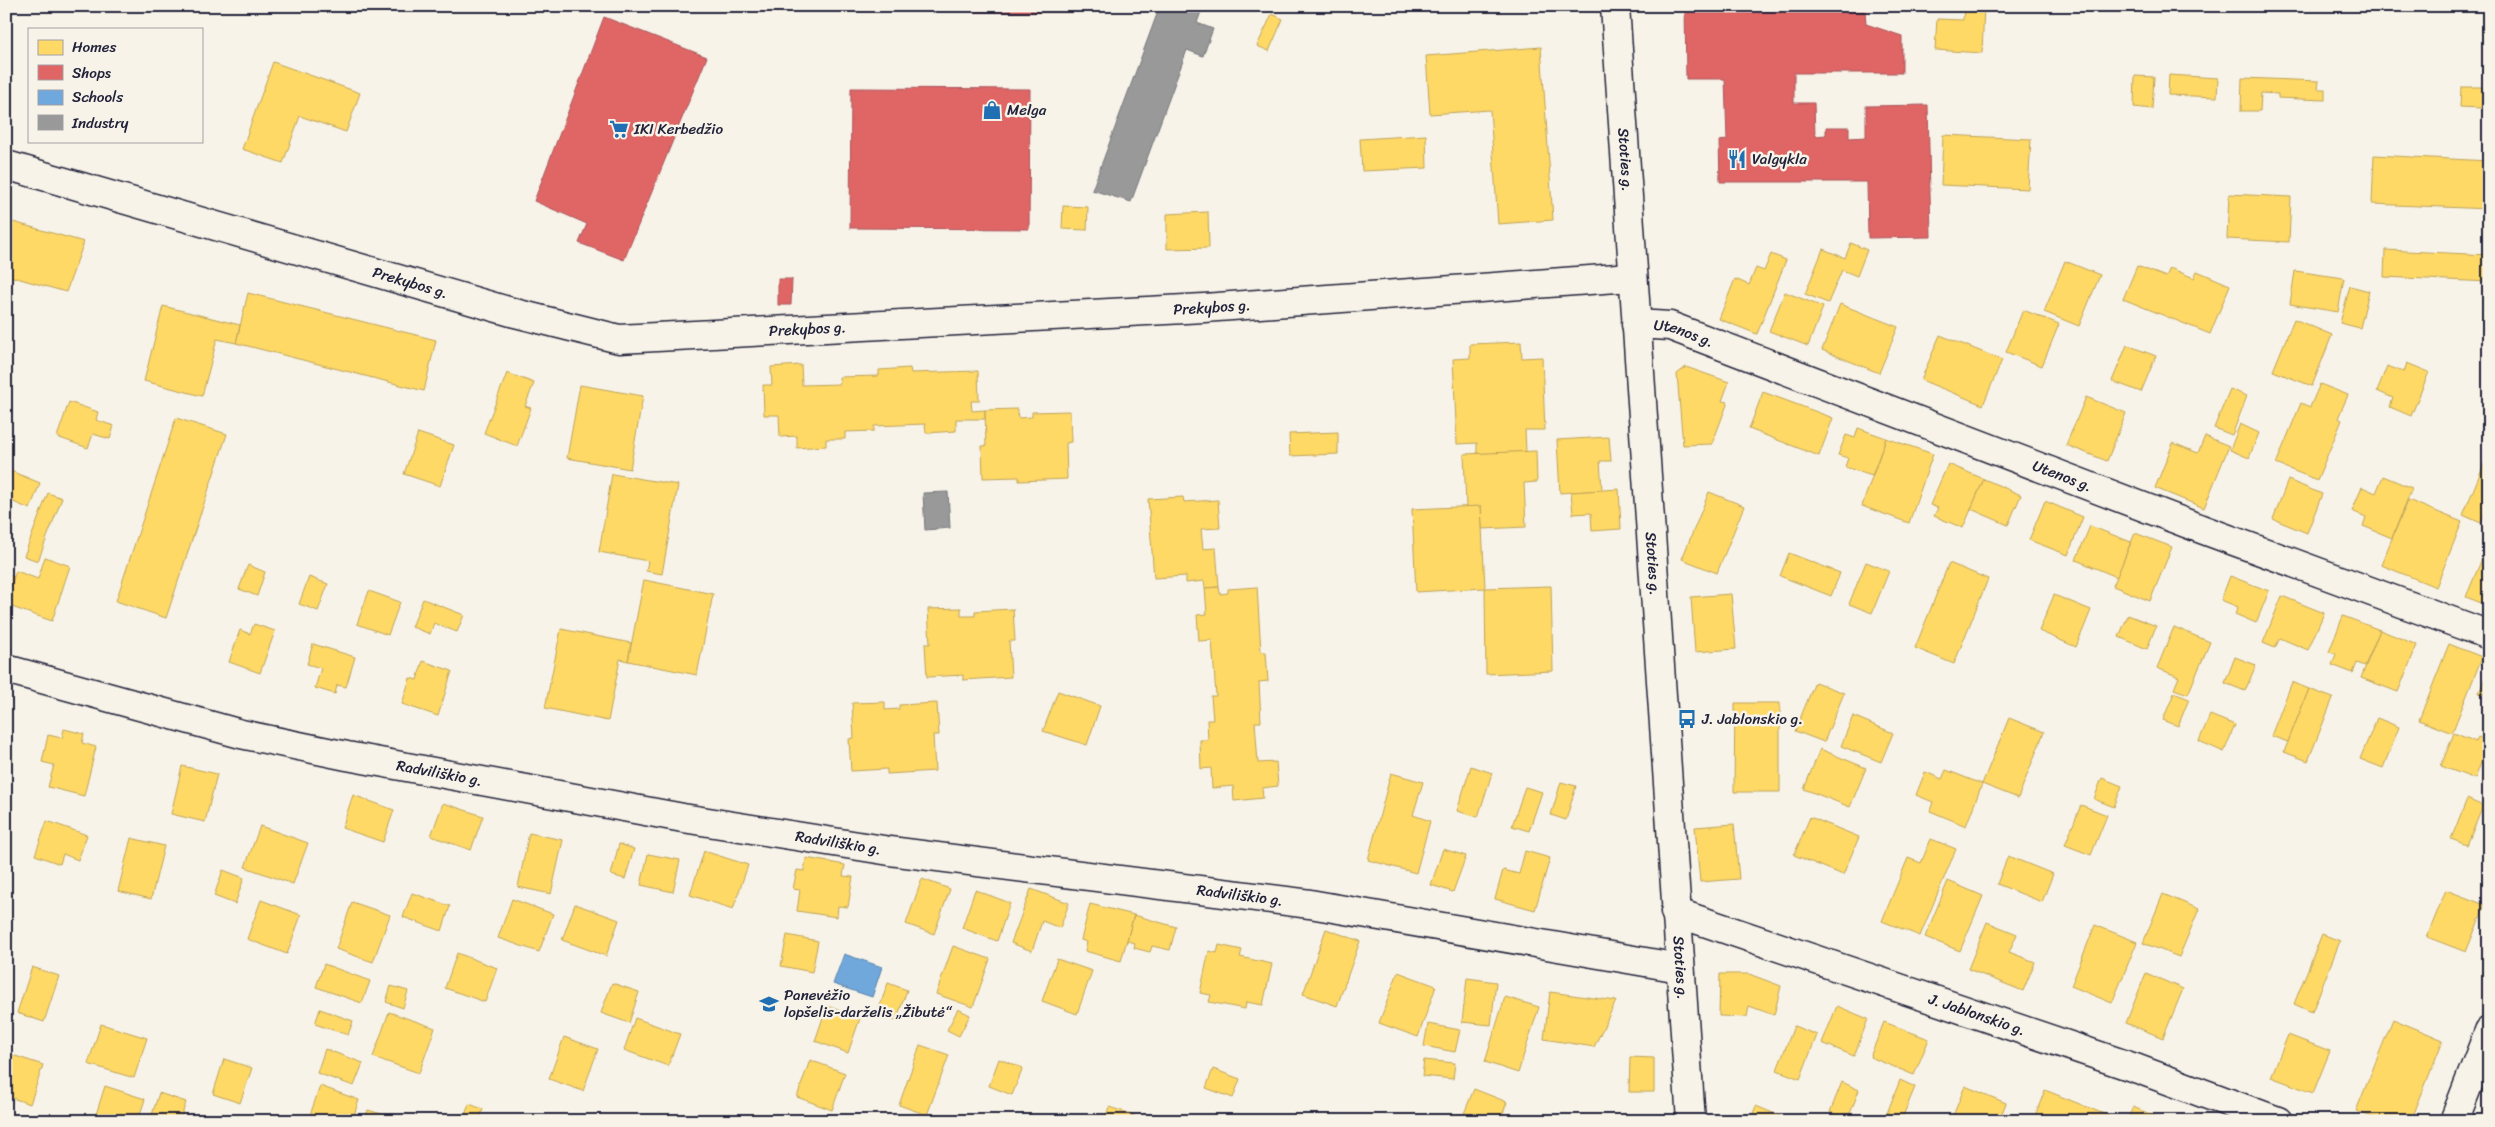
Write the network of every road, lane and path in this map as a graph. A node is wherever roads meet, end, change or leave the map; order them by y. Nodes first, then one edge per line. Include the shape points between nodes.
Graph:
1 (1615, 6) edge
2 (6, 165) edge
3 (1632, 277) junction
4 (1636, 324) junction
5 (2489, 635) edge
6 (6, 670) edge
7 (1675, 912) junction
8 (1680, 968) junction
9 (2489, 1032) edge
10 (1691, 1121) edge
11 (2278, 1121) edge
12 (2454, 1121) edge

1 - 3 street, Stoties g.
2 - 3 street, Prekybos g. via 515,313 619,339 1204,308
3 - 4 street, Stoties g.
4 - 5 street, Utenos g. via 1670,326
4 - 7 street, Stoties g.
6 - 8 street, Radviliškio g. via 241,734 683,818 890,851 1310,904
7 - 8 street, Stoties g.
7 - 11 street, J. Jablonskio g. via 2128,1066
8 - 10 street, Stoties g.
9 - 12 street

